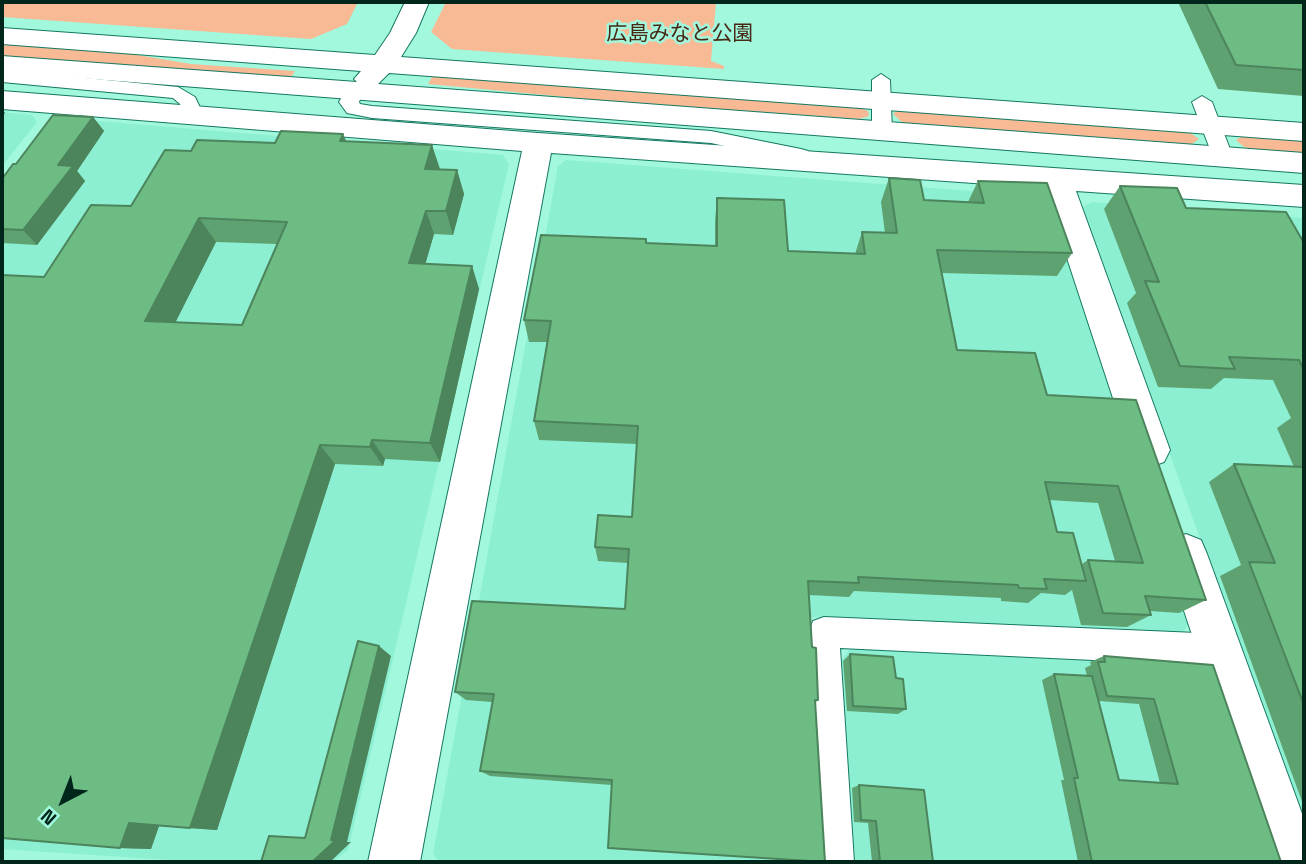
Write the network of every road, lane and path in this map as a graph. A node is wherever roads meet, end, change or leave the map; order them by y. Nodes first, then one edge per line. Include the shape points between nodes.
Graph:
1 (417, 2) edge
2 (2, 36) edge
3 (361, 52) junction
4 (2, 64) edge
5 (385, 64) junction
6 (2, 76) edge
7 (881, 91) junction
8 (354, 92) junction
9 (2, 100) edge
10 (64, 106) junction
11 (1207, 114) junction
12 (194, 116) junction
13 (882, 131) junction
14 (1304, 132) edge
15 (40, 136) edge
16 (538, 143) junction
17 (1223, 156) junction
18 (836, 163) junction
19 (1304, 163) edge
20 (1056, 178) junction
21 (1304, 195) edge
22 (1160, 480) edge
23 (1174, 519) edge
24 (1220, 650) junction
25 (394, 862) edge
26 (836, 862) edge
27 (1294, 862) edge

1 - 5 street
2 - 3 street
3 - 5 street
3 - 8 street
4 - 8 street
5 - 7 street
5 - 8 street
6 - 12 street via 177,93 188,101
7 - 11 street
7 - 13 street
8 - 13 street
8 - 18 street via 349,102 354,109 372,112 711,137
9 - 10 street
10 - 12 street
10 - 15 street
11 - 14 street
11 - 17 street
12 - 16 street
13 - 17 street
16 - 18 street
16 - 25 street
17 - 19 street
18 - 20 street
20 - 21 street
20 - 22 street
23 - 24 street
24 - 26 street via 824,632
24 - 27 street

